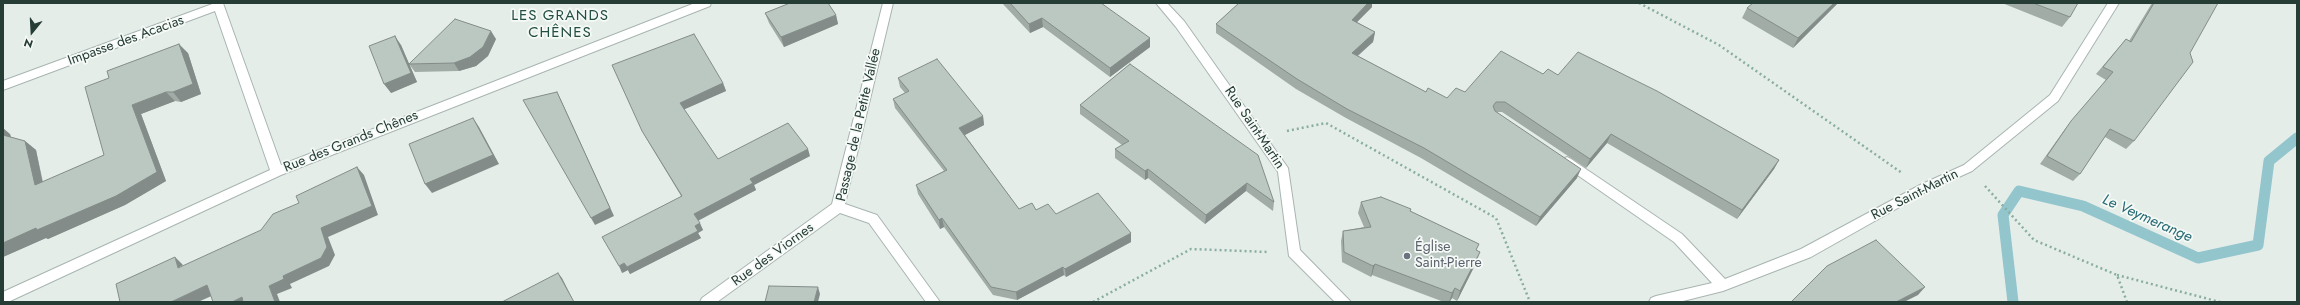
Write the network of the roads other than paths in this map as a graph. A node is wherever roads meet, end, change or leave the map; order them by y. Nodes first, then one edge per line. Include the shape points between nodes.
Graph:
1 (706, 3) edge
2 (888, 3) edge
3 (1161, 3) edge
4 (2114, 3) edge
5 (3, 86) edge
6 (1556, 155) edge
7 (277, 172) junction
8 (838, 207) junction
9 (1724, 286) junction
10 (3, 298) edge
11 (707, 302) edge
12 (933, 302) edge
13 (1344, 302) edge
14 (1656, 302) edge

1 - 7 street, Rue des Grands Chênes
2 - 8 street, Passage de la Petite Vallée
3 - 13 street, Rue Saint-Martin via 1180,24 1262,136 1284,171 1294,252
4 - 9 street, Rue Saint-Martin via 2054,98 1968,168 1924,188 1806,253
5 - 7 street, Impasse des Acacias via 219,6
6 - 9 street via 1678,238
7 - 10 street, Rue des Grands Chênes
8 - 11 street, Rue des Viornes
8 - 12 street, Passage de la Petite Vallée via 873,219
9 - 14 street, Rue Saint-Martin

